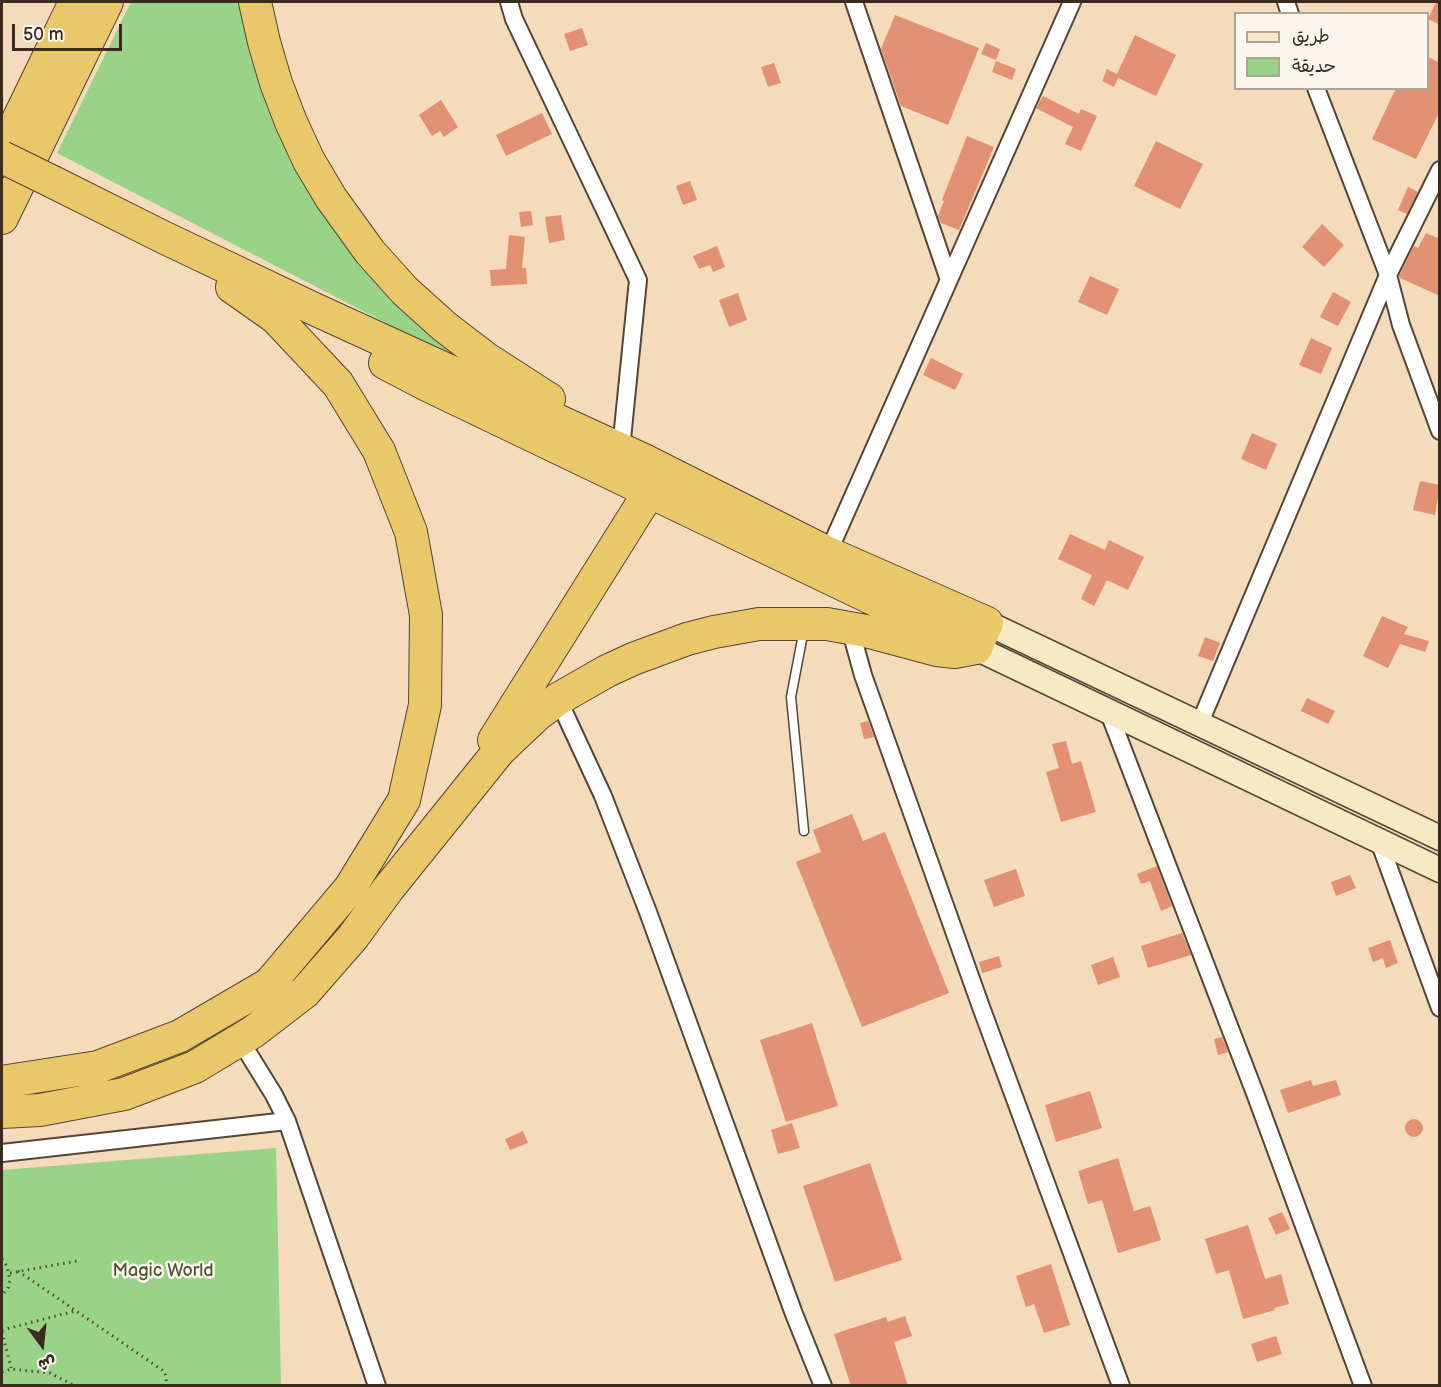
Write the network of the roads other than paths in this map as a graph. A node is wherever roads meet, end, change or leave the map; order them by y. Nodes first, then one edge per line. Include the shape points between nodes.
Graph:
1 (75, 2) edge
2 (107, 2) edge
3 (255, 2) edge
4 (509, 2) edge
5 (854, 2) edge
6 (1072, 2) edge
7 (1317, 90) edge
8 (2, 155) edge
9 (1440, 170) edge
10 (2, 218) edge
11 (163, 237) junction
12 (1388, 275) junction
13 (949, 280) junction
14 (312, 308) junction
15 (1440, 431) edge
16 (625, 451) junction
17 (650, 491) junction
18 (828, 553) junction
19 (805, 623) junction
20 (850, 628) junction
21 (982, 636) junction
22 (558, 699) junction
23 (1109, 713) junction
24 (1199, 725) junction
25 (455, 805) junction
26 (804, 831) dead end
27 (1440, 838) edge
28 (1379, 841) junction
29 (1440, 870) edge
30 (1440, 1008) edge
31 (240, 1040) junction
32 (2, 1082) edge
33 (2, 1112) edge
34 (287, 1121) junction
35 (2, 1153) edge
36 (376, 1386) edge
37 (823, 1386) edge
38 (1121, 1386) edge
39 (1363, 1386) edge

1 - 8 highway
2 - 10 highway
3 - 16 highway via 273,73 291,122 331,198 370,252 445,327
4 - 16 street via 638,280
5 - 13 street
6 - 13 street
7 - 12 street
8 - 11 highway, bridge
9 - 12 street
11 - 14 highway
11 - 32 highway via 276,318 338,384 379,451 411,532 426,615 425,705 404,800 350,888 269,984 180,1036 98,1067
12 - 15 street via 1401,325
12 - 24 street
13 - 18 street
14 - 16 highway
14 - 17 highway via 351,345
16 - 17 highway via 650,468
16 - 18 highway
17 - 21 highway
17 - 25 highway
18 - 21 highway
19 - 20 highway
19 - 22 highway via 736,627 687,639 633,659
19 - 26 lane via 791,697
20 - 21 highway via 946,652 965,652
20 - 38 street via 863,675 988,1027
21 - 23 main road
21 - 24 main road
22 - 25 highway via 499,751
22 - 37 street via 603,796 648,912
23 - 28 main road
23 - 39 street
24 - 27 main road
25 - 31 highway via 353,937 305,992
28 - 29 main road
28 - 30 street
31 - 33 highway via 195,1066 124,1094 40,1110
31 - 34 street
34 - 35 street
34 - 36 street

